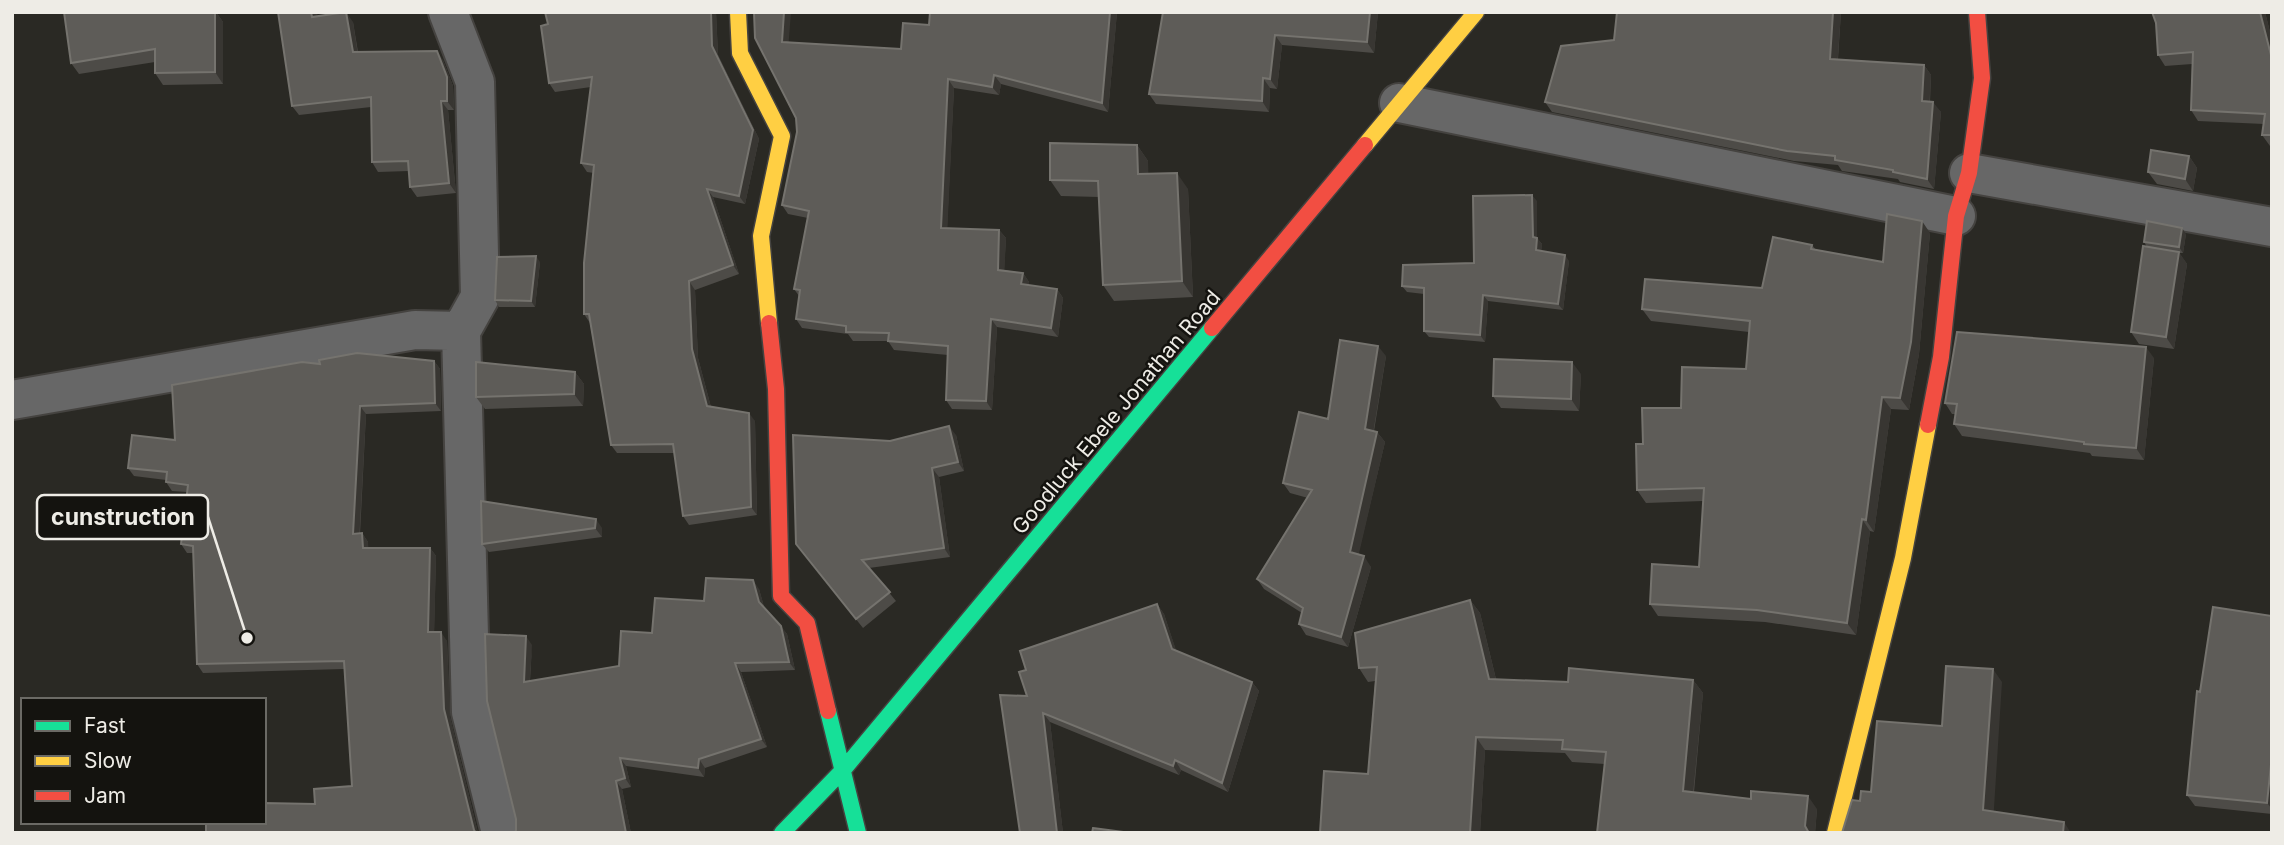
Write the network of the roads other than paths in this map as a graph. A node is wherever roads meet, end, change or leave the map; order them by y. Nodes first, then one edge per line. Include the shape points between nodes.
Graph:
1 (448, 12) edge
2 (738, 12) edge
3 (1476, 12) edge
4 (1977, 12) edge
5 (1399, 103) junction
6 (1969, 173) junction
7 (1956, 216) junction
8 (2272, 227) edge
9 (461, 331) junction
10 (12, 400) edge
11 (844, 770) junction
12 (501, 833) edge
13 (782, 833) edge
14 (858, 833) edge
15 (1835, 833) edge

1 - 9 street via 475,82 480,297
2 - 11 street via 740,53 782,136 761,236 776,389 781,596 807,624
3 - 5 street, Goodluck Ebele Jonathan Road
4 - 6 street via 1982,78
5 - 7 street
5 - 11 street, Goodluck Ebele Jonathan Road
6 - 7 street
6 - 8 street
7 - 15 street via 1941,357 1908,531
9 - 10 street via 415,330
9 - 12 street via 471,712
11 - 13 street, Goodluck Ebele Jonathan Road
11 - 14 street

